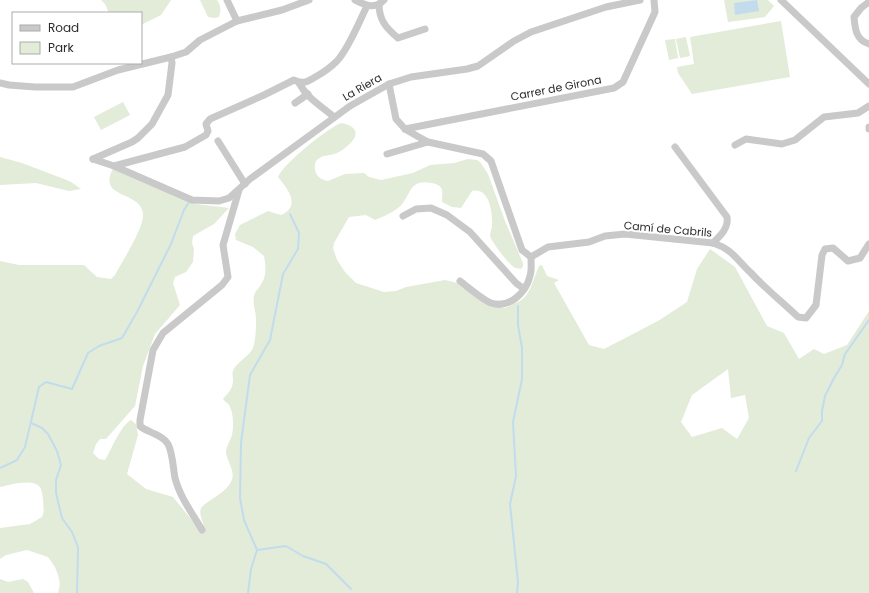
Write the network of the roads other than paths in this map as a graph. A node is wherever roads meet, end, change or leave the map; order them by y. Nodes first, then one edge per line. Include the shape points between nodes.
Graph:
1 (227, 0) edge
2 (309, 0) edge
3 (355, 0) edge
4 (601, 0) edge
5 (640, 0) edge
6 (654, 0) edge
7 (781, 0) edge
8 (381, 2) edge
9 (869, 2) edge
10 (367, 6) junction
11 (606, 7) junction
12 (237, 21) junction
13 (425, 29) dead end
14 (869, 44) edge
15 (171, 57) junction
16 (0, 83) edge
17 (299, 83) junction
18 (388, 84) junction
19 (869, 84) edge
20 (308, 94) junction
21 (296, 103) dead end
22 (869, 106) edge
23 (334, 117) junction
24 (405, 129) junction
25 (218, 141) dead end
26 (428, 142) junction
27 (735, 145) dead end
28 (676, 147) dead end
29 (387, 154) dead end
30 (114, 166) junction
31 (245, 184) junction
32 (239, 190) junction
33 (403, 216) dead end
34 (714, 243) junction
35 (869, 244) edge
36 (531, 258) junction
37 (460, 281) dead end
38 (524, 288) junction
39 (202, 530) dead end

1 - 12 street
2 - 12 street via 282,10
3 - 10 street
4 - 11 street
5 - 11 street, La Riera
6 - 24 street, Carrer de Girona via 655,12 623,82 614,88
7 - 19 street
8 - 10 street via 375,6
8 - 13 street via 379,13 382,21 398,38
9 - 14 street via 854,17 855,30 859,38
10 - 17 street via 345,51 336,62 307,82
11 - 18 street, La Riera via 531,32 478,66 411,77
12 - 15 street via 200,40 186,52
15 - 16 street via 118,70 73,88
15 - 30 street, La Riera via 168,95 152,124 132,142 94,159
17 - 20 street
17 - 30 street via 294,80 210,119 206,124 206,135 185,147
18 - 23 street, La Riera
18 - 24 street via 396,119
20 - 21 street
20 - 23 street
22 - 27 street via 858,113 824,118 795,140 782,144 746,139
23 - 31 street, La Riera
24 - 26 street
25 - 31 street
26 - 29 street
26 - 36 street via 483,154 490,161 522,250
28 - 34 street via 727,217 726,227
30 - 32 street, La Riera via 192,200 219,201 229,198
31 - 32 street, La Riera
32 - 39 street via 223,245 228,277 222,285 163,333 153,350 140,420 143,429 153,432 168,444 182,497
33 - 38 street via 416,209 431,208 447,215 470,232 516,283
34 - 35 street, Camí de Cabrils via 734,255 798,317 806,318 816,305 822,255 825,249 833,248 848,261 860,258
34 - 36 street, Camí de Cabrils via 625,234 548,247
36 - 38 street via 530,276
37 - 38 street via 489,302 498,304 518,298

